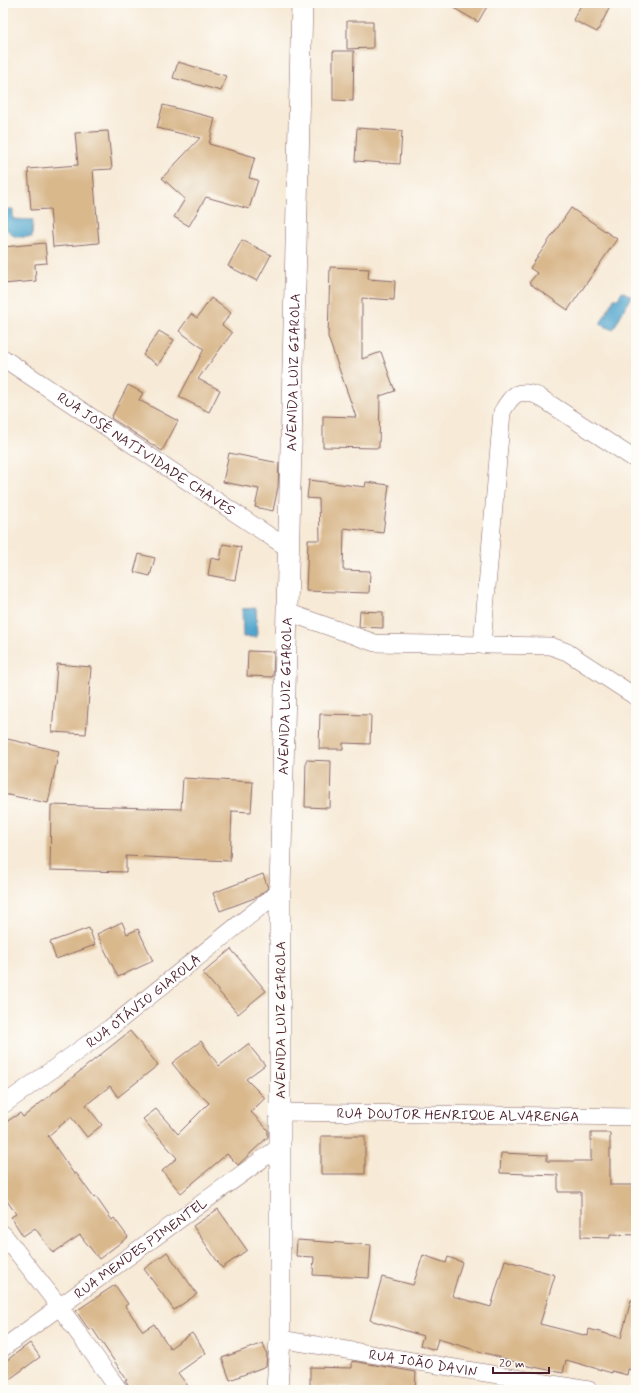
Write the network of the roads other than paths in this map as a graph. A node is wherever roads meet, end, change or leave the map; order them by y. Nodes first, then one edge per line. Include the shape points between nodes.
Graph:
1 (302, 3) edge
2 (3, 358) edge
3 (636, 460) edge
4 (289, 550) junction
5 (287, 612) junction
6 (482, 645) junction
7 (636, 697) edge
8 (280, 891) junction
9 (3, 1105) edge
10 (279, 1112) junction
11 (636, 1117) edge
12 (278, 1147) junction
13 (3, 1234) edge
14 (60, 1306) junction
15 (280, 1340) junction
16 (3, 1348) edge
17 (119, 1390) edge
18 (276, 1390) edge
19 (589, 1390) edge

1 - 4 street, AVENIDA LUIZ GIAROLA
2 - 4 street, RUA JOSÉ NATIVIDADE CHAVES
3 - 6 street via 538,396 526,391 515,394 509,400 502,412
4 - 5 street, AVENIDA LUIZ GIAROLA
5 - 6 street via 375,643
5 - 8 street, AVENIDA LUIZ GIAROLA
6 - 7 street via 551,646 567,652
8 - 9 street, RUA OTÁVIO GIAROLA via 110,1028
8 - 10 street, AVENIDA LUIZ GIAROLA
10 - 11 street, RUA DOUTOR HENRIQUE ALVARENGA
10 - 12 street, AVENIDA LUIZ GIAROLA
12 - 14 street, RUA MENDES PIMENTEL
12 - 15 street, AVENIDA LUIZ GIAROLA
13 - 14 street
14 - 16 street, RUA MENDES PIMENTEL
14 - 17 street
15 - 18 street, AVENIDA LUIZ GIAROLA
15 - 19 street, RUA JOÃO DAVIN

